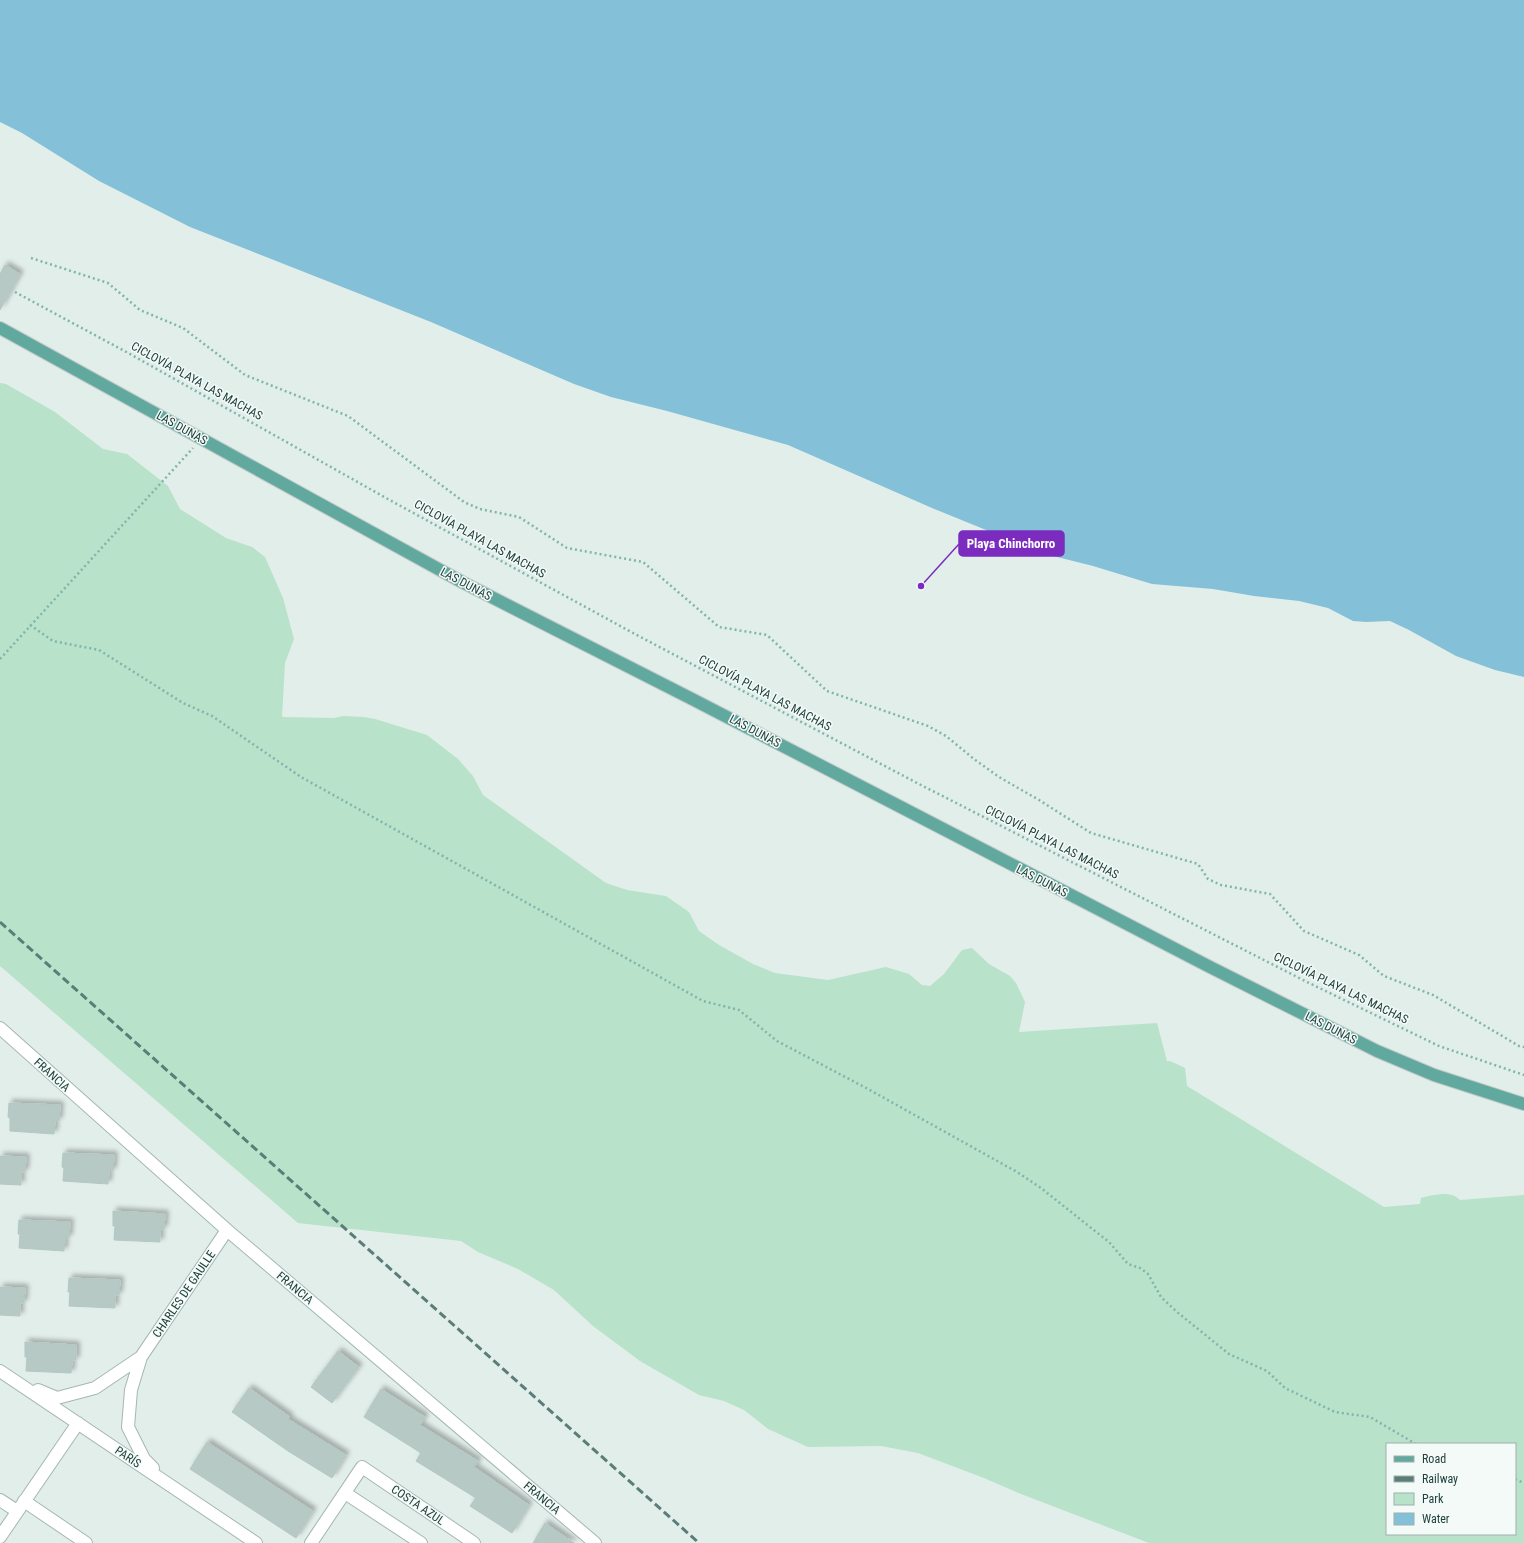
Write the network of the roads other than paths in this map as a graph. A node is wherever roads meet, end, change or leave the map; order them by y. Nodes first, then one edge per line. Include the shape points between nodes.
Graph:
1 (0, 328) edge
2 (0, 1028) edge
3 (1524, 1104) edge
4 (227, 1230) junction
5 (141, 1357) junction
6 (5, 1374) edge
7 (78, 1423) junction
8 (178, 1490) junction
9 (345, 1493) junction
10 (0, 1500) edge
11 (20, 1506) junction
12 (0, 1537) edge
13 (86, 1543) edge
14 (256, 1543) edge
15 (311, 1543) edge
16 (421, 1543) edge
17 (474, 1543) edge
18 (595, 1543) edge

1 - 3 main road, LAS DUNAS via 462,582 1376,1051 1434,1075
2 - 4 street, FRANCIA
4 - 5 street, CHARLES DE GAULLE
4 - 18 street, FRANCIA
5 - 6 street, CHARLES DE GAULLE via 95,1388 57,1398
5 - 8 street, CHARLES DE GAULLE via 130,1390 128,1427 144,1459
6 - 7 street, PARÍS
7 - 8 street, PARÍS
7 - 11 street
8 - 14 street, PARÍS
9 - 15 street
9 - 16 street
9 - 17 street, COSTA AZUL via 362,1467
10 - 11 street
11 - 12 street
11 - 13 street

